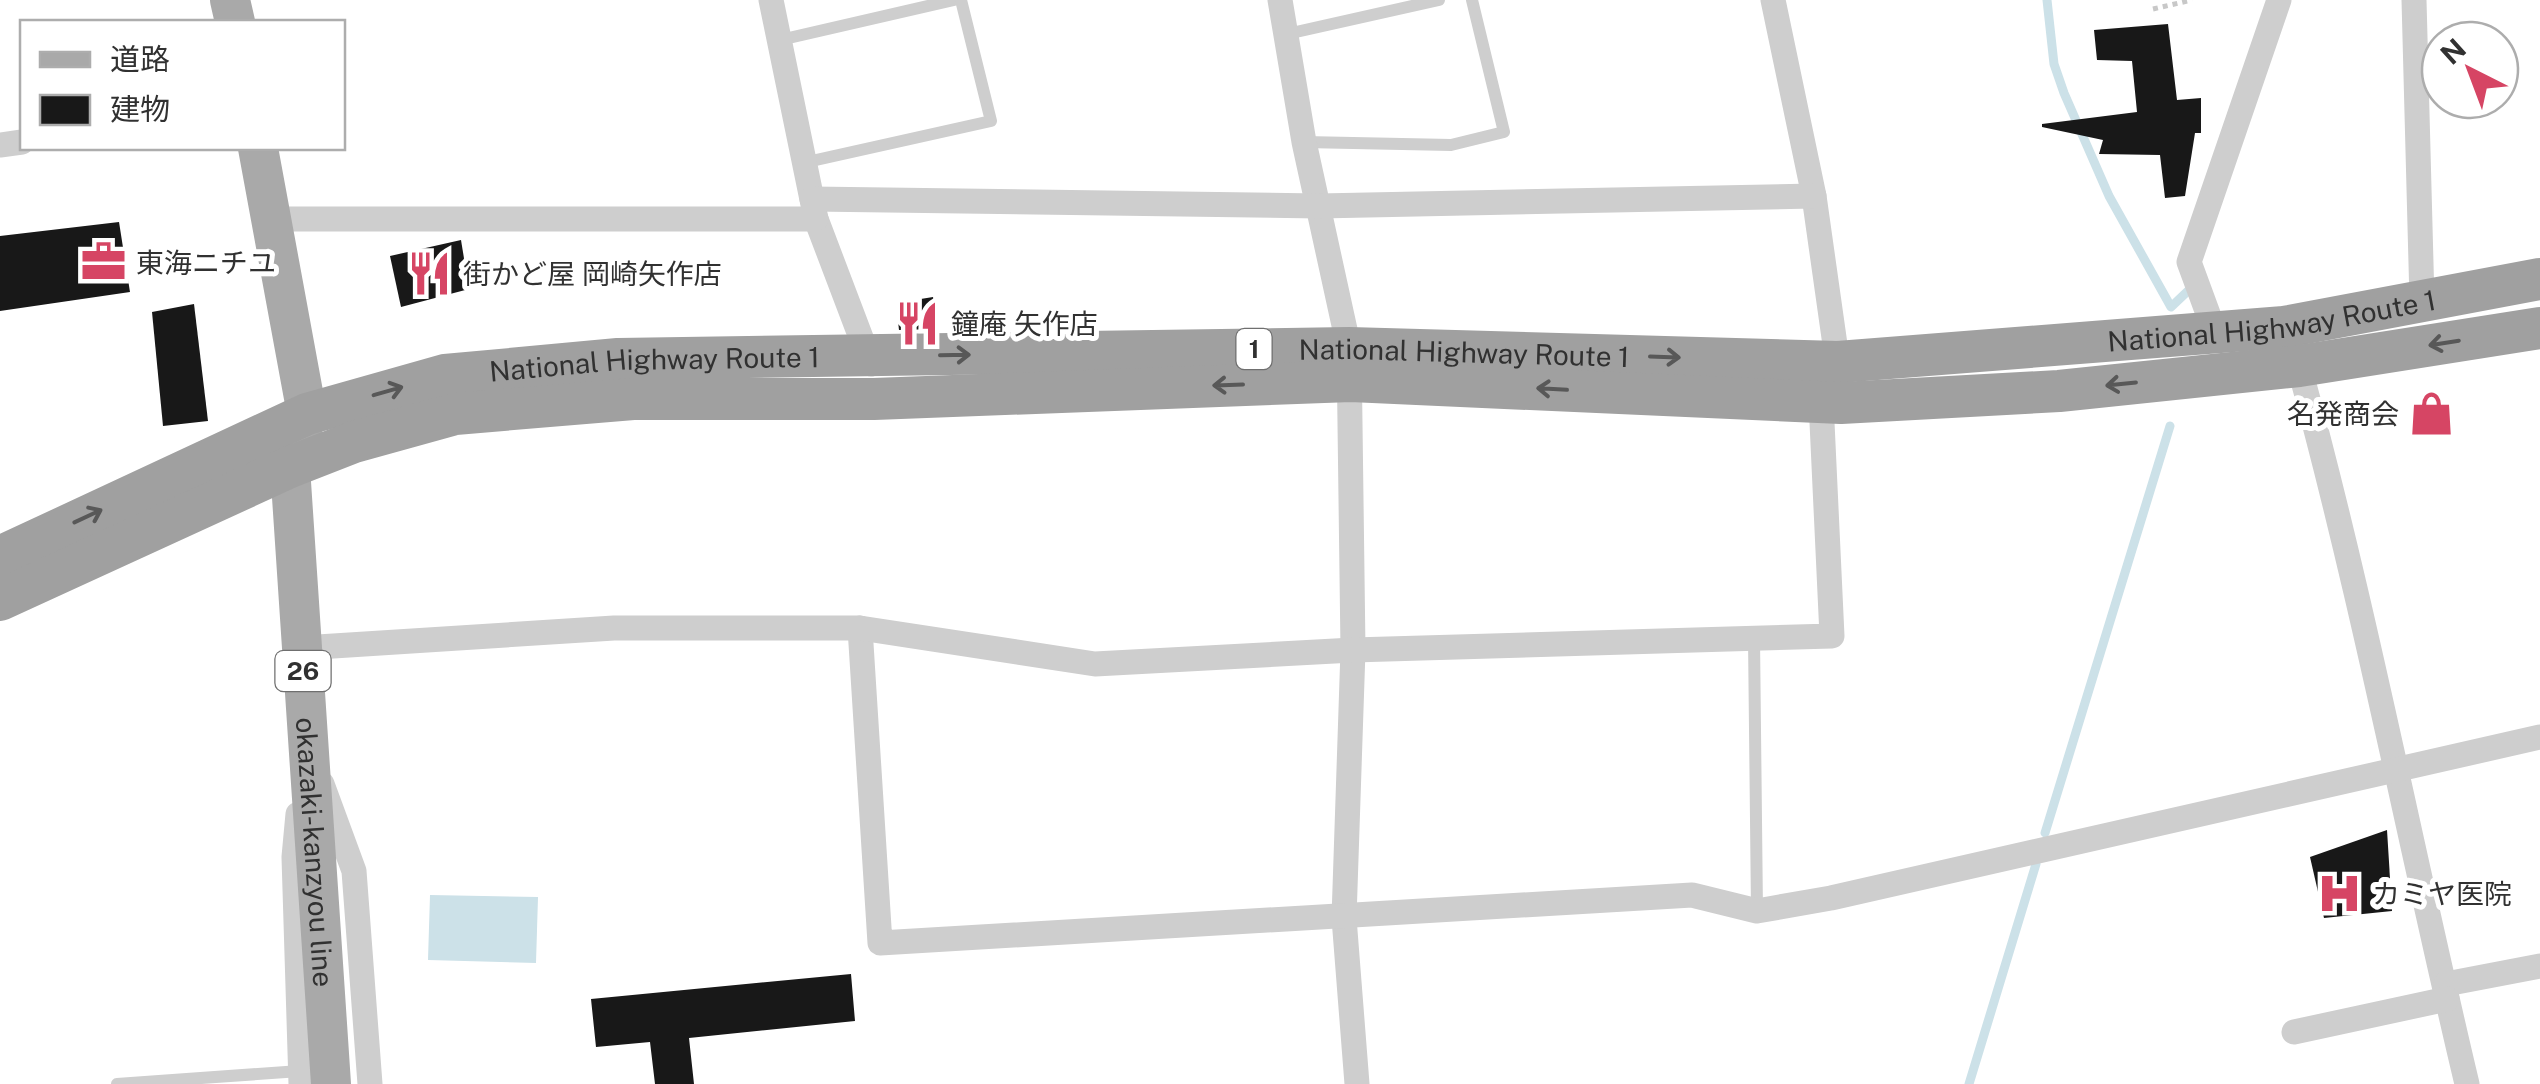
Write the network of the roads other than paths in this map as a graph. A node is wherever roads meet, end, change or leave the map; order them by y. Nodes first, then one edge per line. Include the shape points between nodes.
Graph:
1 (771, 0) edge
2 (958, 0) edge
3 (1280, 0) edge
4 (1439, 0) edge
5 (1472, 0) edge
6 (1773, 0) edge
7 (2279, 0) edge
8 (2414, 0) edge
9 (1288, 34) junction
10 (780, 40) junction
11 (1304, 142) junction
12 (258, 150) edge
13 (807, 162) junction
14 (1814, 196) junction
15 (1319, 206) junction
16 (814, 209) junction
17 (270, 220) junction
18 (2540, 279) edge
19 (2422, 301) junction
20 (2540, 328) edge
21 (2214, 330) junction
22 (870, 357) junction
23 (1350, 364) junction
24 (2298, 366) junction
25 (1834, 389) junction
26 (874, 399) junction
27 (307, 414) junction
28 (290, 467) junction
29 (0, 557) edge
30 (0, 600) edge
31 (860, 628) junction
32 (1754, 638) junction
33 (302, 648) junction
34 (1353, 650) junction
35 (2540, 738) edge
36 (306, 742) junction
37 (2393, 770) junction
38 (1757, 911) junction
39 (1344, 918) junction
40 (2540, 966) edge
41 (2446, 991) junction
42 (2294, 1032) dead end
43 (311, 1080) edge
44 (117, 1084) edge
45 (370, 1084) edge
46 (1357, 1084) edge
47 (2467, 1084) edge

1 - 10 street
2 - 10 lane
2 - 13 lane via 991,122
3 - 9 street
4 - 9 lane
5 - 11 lane via 1504,132 1450,145
6 - 14 street
7 - 21 street via 2190,262
8 - 19 street
9 - 11 street
10 - 13 street
11 - 15 street
12 - 17 main road, okazaki-kanzyou line / 26
13 - 16 street
14 - 15 street
14 - 25 street
15 - 16 street
15 - 23 street
16 - 17 street
16 - 22 street
17 - 27 main road, okazaki-kanzyou line / 26
18 - 19 highway, National Highway Route 1 / 1
19 - 21 highway, National Highway Route 1 / 1 via 2284,326
20 -> 24 highway, National Highway Route 1 / 1
21 - 25 highway, National Highway Route 1 / 1
22 -> 23 highway, National Highway Route 1 / 1
22 - 26 street
27 -> 22 highway, National Highway Route 1 / 1 via 446,375 618,359
23 - 25 highway, National Highway Route 1 / 1
23 -> 26 highway, National Highway Route 1 / 1
23 - 34 street
24 -> 25 highway, National Highway Route 1 / 1 via 2059,391
24 - 37 street via 2350,554
25 - 32 street via 1832,636
26 - 28 highway, National Highway Route 1 / 1 via 634,400 455,414
27 - 28 main road, okazaki-kanzyou line / 26
29 -> 27 highway, National Highway Route 1 / 1
28 - 30 highway, National Highway Route 1 / 1
28 - 33 main road, okazaki-kanzyou line / 26
31 - 33 street via 614,628
31 - 34 street via 1095,664
31 - 39 street via 880,943
32 - 34 street
32 - 38 lane
33 - 36 main road, okazaki-kanzyou line / 26
34 - 39 street
35 - 37 street
36 - 43 main road, okazaki-kanzyou line / 26 via 322,931
36 - 43 street via 294,857
36 - 45 street via 354,871
37 - 38 street
37 - 41 street
38 - 39 street via 1692,895
39 - 46 street
40 - 41 street
41 - 42 street
41 - 47 street
43 - 44 lane

